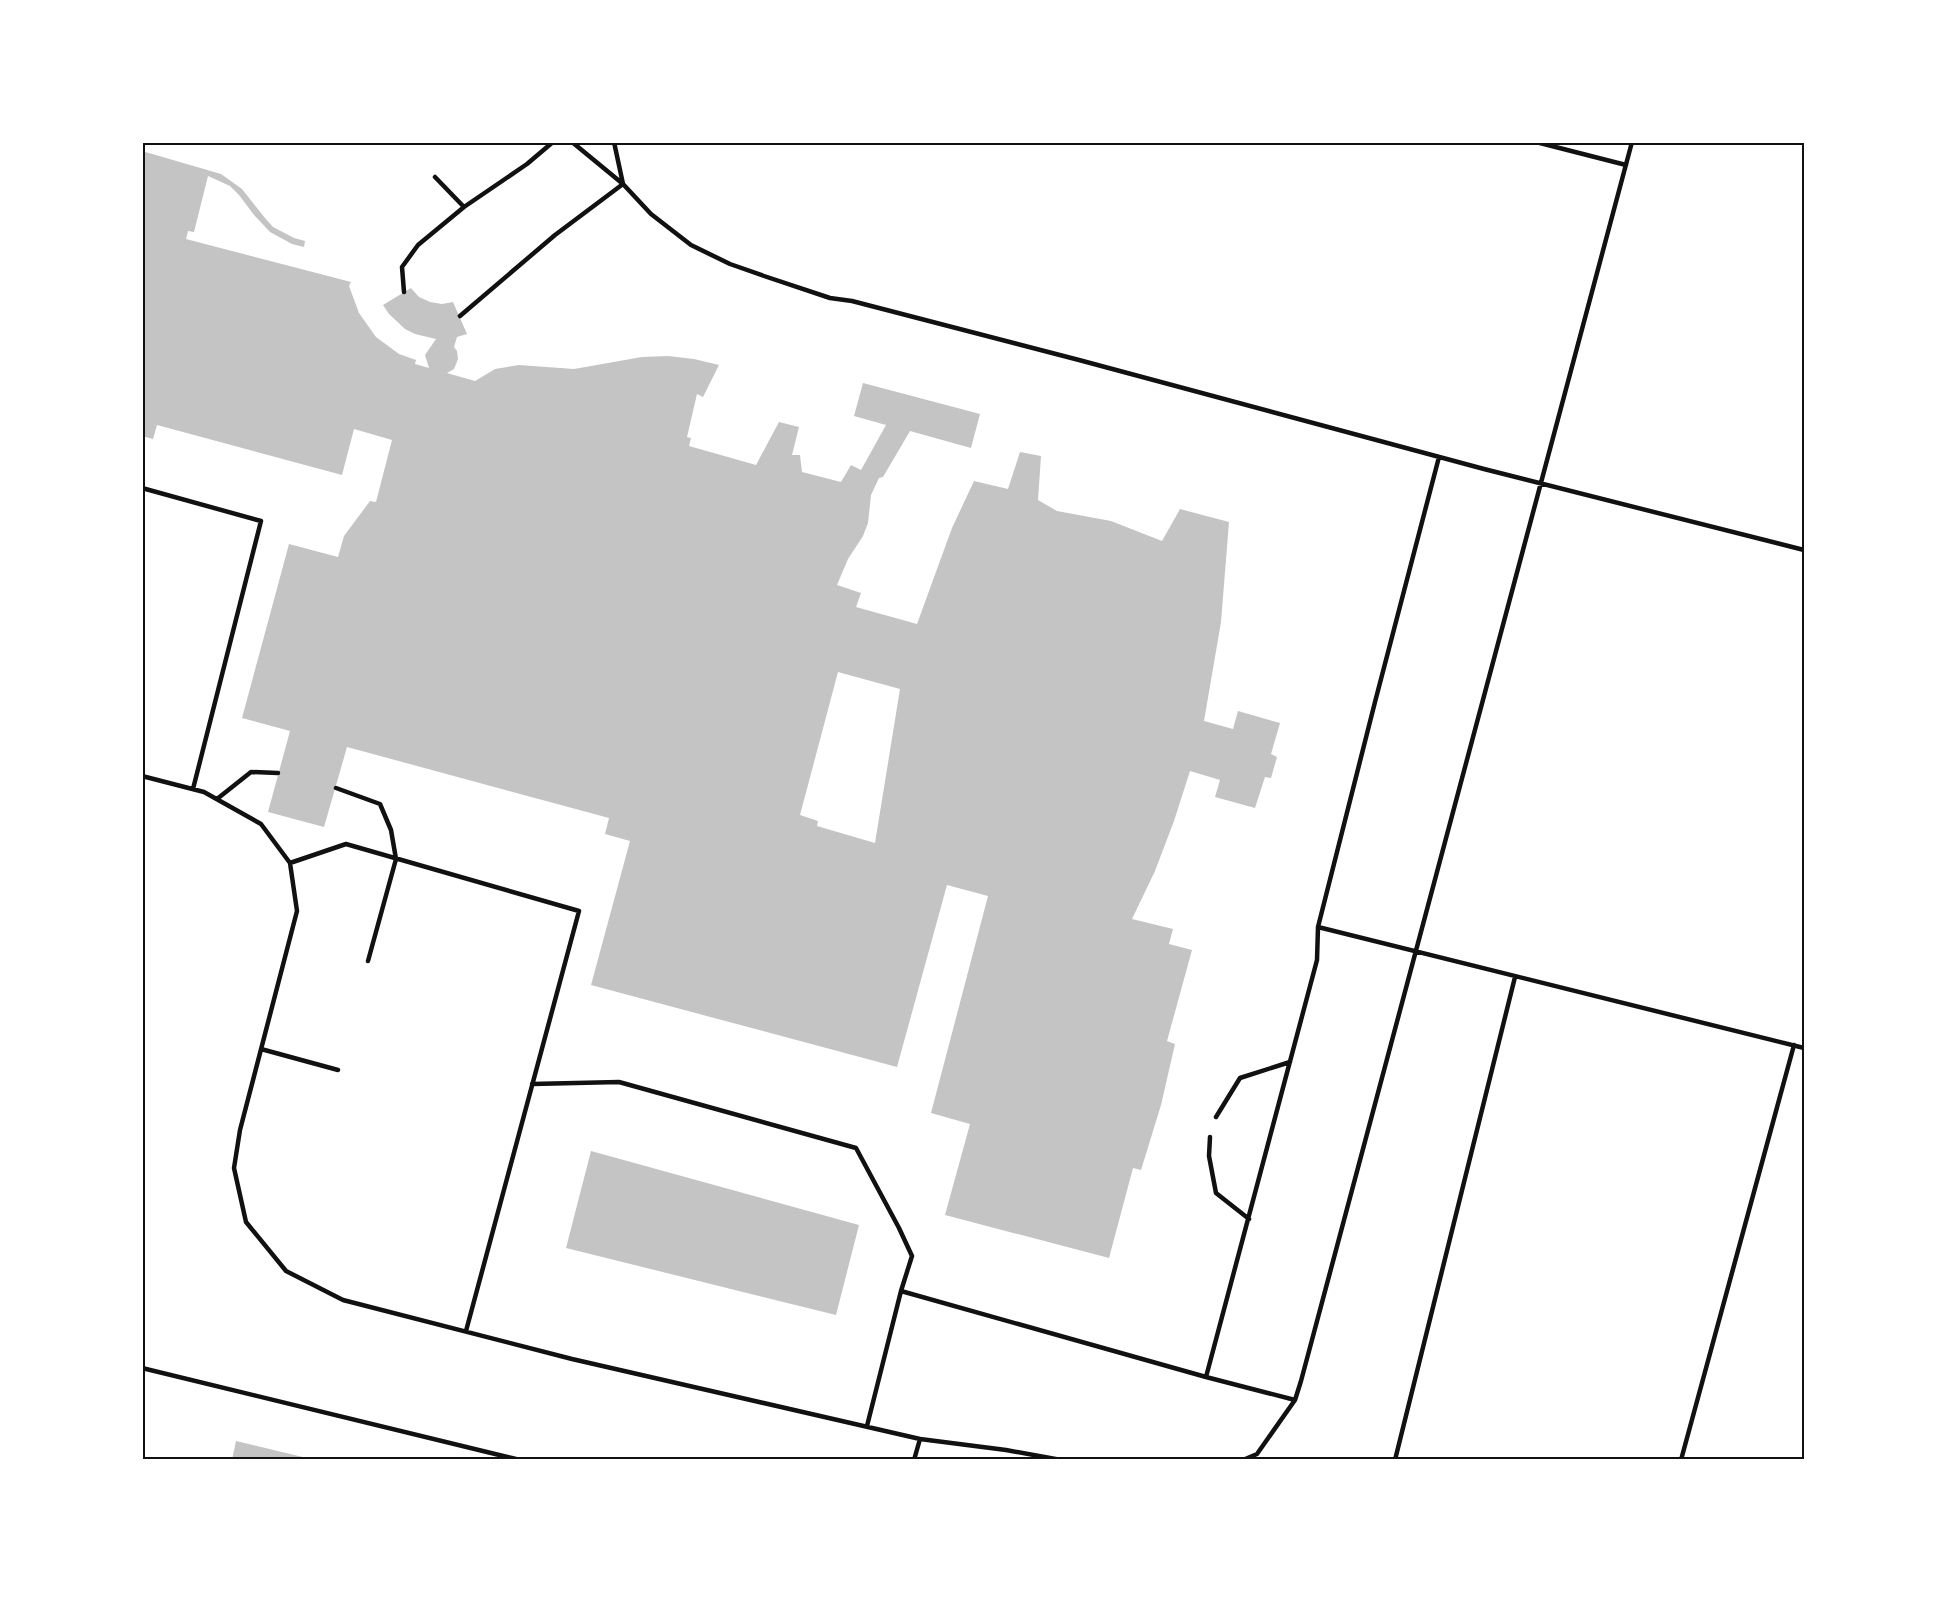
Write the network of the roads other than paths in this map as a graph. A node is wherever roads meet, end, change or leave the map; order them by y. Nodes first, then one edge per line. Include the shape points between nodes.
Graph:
1 (553, 142) edge
2 (572, 142) edge
3 (614, 142) edge
4 (1536, 142) edge
5 (1632, 142) edge
6 (1626, 165) junction
7 (435, 177) dead end
8 (623, 184) junction
9 (464, 207) junction
10 (404, 292) dead end
11 (460, 316) dead end
12 (1439, 457) junction
13 (1540, 483) junction
14 (142, 488) edge
15 (1804, 550) edge
16 (278, 773) dead end
17 (142, 776) edge
18 (336, 788) dead end
19 (193, 789) junction
20 (217, 799) junction
21 (396, 859) junction
22 (290, 863) junction
23 (1318, 927) junction
24 (1415, 952) junction
25 (368, 961) dead end
26 (1515, 977) junction
27 (1794, 1045) junction
28 (1804, 1048) edge
29 (261, 1049) junction
30 (1290, 1062) junction
31 (338, 1070) dead end
32 (532, 1084) junction
33 (1216, 1117) dead end
34 (1210, 1137) dead end
35 (1249, 1219) junction
36 (901, 1291) junction
37 (466, 1331) junction
38 (142, 1368) edge
39 (1206, 1377) junction
40 (1295, 1400) junction
41 (867, 1426) junction
42 (920, 1439) junction
43 (1257, 1454) junction
44 (520, 1460) edge
45 (914, 1460) edge
46 (1061, 1460) edge
47 (1243, 1460) edge
48 (1263, 1460) edge
49 (1395, 1460) edge
50 (1681, 1460) edge

1 - 9 lane
2 - 8 lane
3 - 8 lane
4 - 6 lane
5 - 6 lane
6 - 13 lane
7 - 9 lane
8 - 11 lane via 555,235
8 - 12 lane via 691,245 764,276 830,298 1068,357
9 - 10 lane via 418,245 402,267
12 - 13 lane
12 - 23 lane
13 - 15 lane
13 - 24 lane
14 - 19 lane via 261,521
16 - 20 lane via 251,772
17 - 19 lane
18 - 21 lane via 380,804 391,830
19 - 20 lane
20 - 22 lane via 261,824
21 - 22 lane via 346,844
21 - 25 lane
21 - 32 lane via 579,911
22 - 29 lane via 297,911
23 - 24 lane
23 - 30 lane via 1317,960
24 - 26 lane
24 - 40 lane
26 - 27 lane
26 - 49 lane
27 - 28 lane
27 - 50 lane
29 - 31 lane
29 - 37 lane via 234,1168 246,1222 286,1271 343,1300
30 - 33 lane via 1240,1078
30 - 35 lane
32 - 36 lane via 619,1082 856,1148 912,1256
32 - 37 lane
34 - 35 lane via 1209,1156 1216,1193
35 - 39 lane
36 - 39 lane
36 - 41 lane
37 - 41 lane
38 - 44 lane
39 - 40 lane
40 - 43 lane
41 - 42 lane
42 - 45 lane
42 - 46 lane
43 - 47 lane
43 - 48 lane

